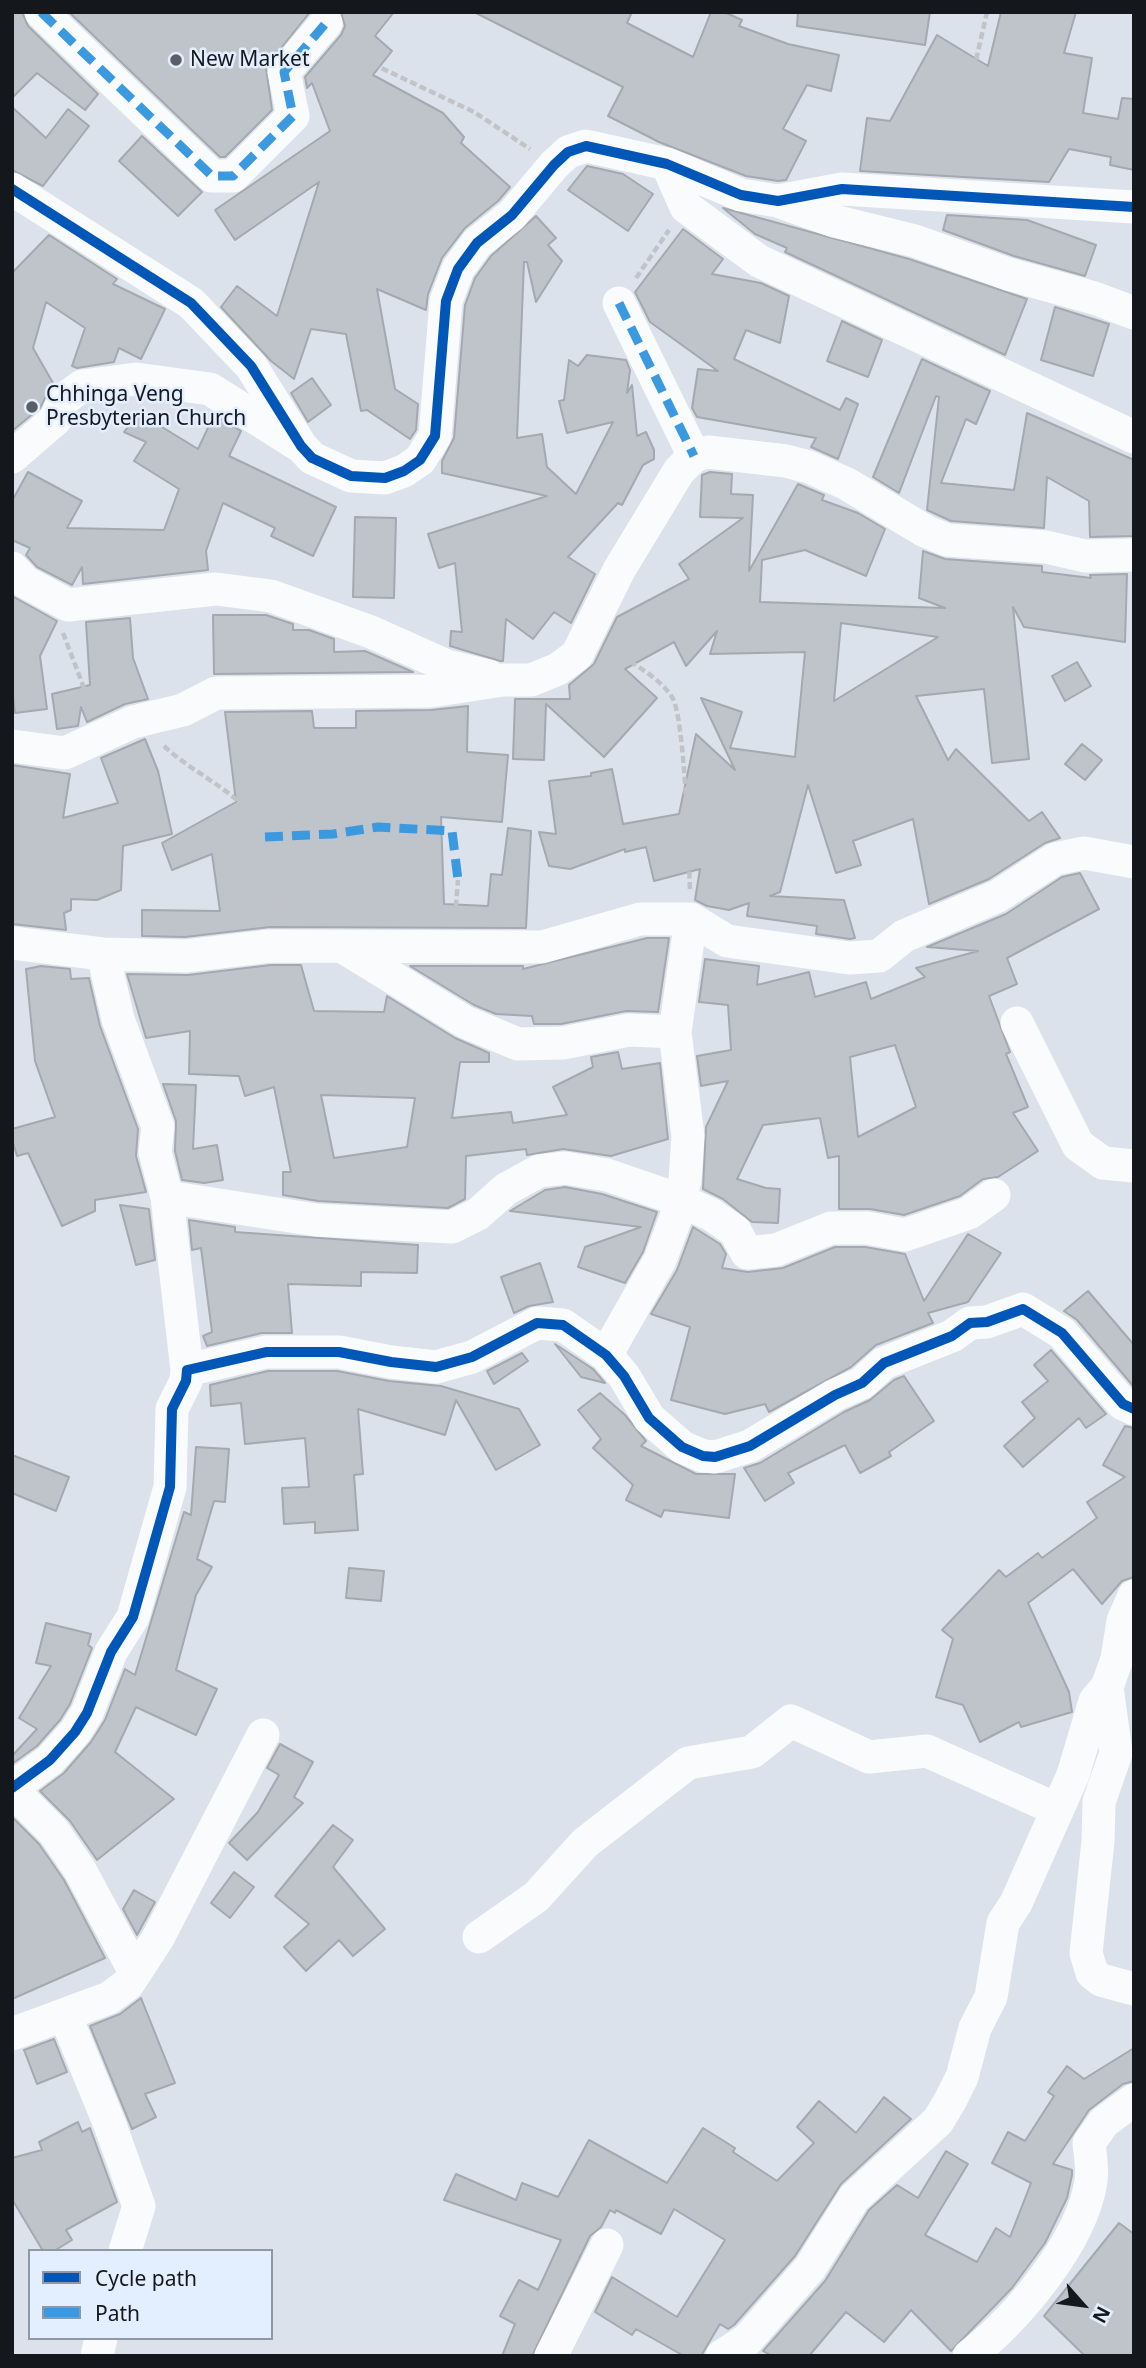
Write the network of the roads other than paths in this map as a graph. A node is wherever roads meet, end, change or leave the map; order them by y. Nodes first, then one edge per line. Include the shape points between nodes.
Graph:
1 (41, 12) edge
2 (326, 23) road end
3 (667, 164) junction
4 (12, 189) edge
5 (778, 201) junction
6 (1134, 208) edge
7 (618, 303) road end
8 (1134, 313) edge
9 (1134, 437) edge
10 (301, 446) junction
11 (694, 456) junction
12 (12, 457) edge
13 (1134, 555) edge
14 (12, 569) edge
15 (503, 680) junction
16 (12, 746) edge
17 (1134, 862) edge
18 (691, 919) junction
19 (12, 943) edge
20 (343, 947) junction
21 (103, 954) junction
22 (1017, 1023) dead end
23 (675, 1032) junction
24 (1134, 1166) edge
25 (994, 1195) dead end
26 (167, 1197) junction
27 (680, 1200) junction
28 (606, 1355) junction
29 (187, 1370) junction
30 (1134, 1409) edge
31 (1134, 1596) edge
32 (1107, 1687) junction
33 (263, 1735) dead end
34 (12, 1789) edge
35 (1056, 1809) junction
36 (479, 1937) dead end
37 (135, 1972) junction
38 (1134, 1989) edge
39 (65, 2015) junction
40 (12, 2034) edge
41 (1134, 2100) edge
42 (607, 2245) dead end
43 (126, 2249) edge
44 (551, 2356) edge
45 (722, 2356) edge
46 (969, 2356) edge

1 - 2 street via 212,176 233,176 293,116 284,72
3 - 5 street via 741,195
3 - 9 street via 686,207 759,261
3 - 10 street via 586,146 568,152 512,215 477,243 446,301 435,436 420,460 404,471 369,479 312,458
4 - 10 street via 191,303 251,366
5 - 6 street via 842,189
5 - 8 street
7 - 11 street
10 - 12 street via 210,390 136,379 82,386 63,400 56,419
11 - 13 street via 720,452 809,467 947,540 1046,547 1085,556
11 - 15 street via 679,471 619,570 577,654 558,669 531,680
14 - 15 street via 43,594 68,605 245,590 371,632 447,666
15 - 16 street via 431,691 216,693 183,710 133,722 65,753
17 - 18 street via 1084,853 1055,859 998,896 904,936 879,956 849,958 727,941
18 - 20 street via 640,919 542,947
18 - 23 street
19 - 21 street
20 - 21 street via 270,946 186,956
20 - 23 street via 464,1021 518,1044 563,1043 629,1030
21 - 26 street via 118,1019 158,1127 155,1152
22 - 24 street via 1078,1145 1103,1163
23 - 27 street via 688,1136
25 - 27 street via 969,1213 905,1235 831,1228 776,1250 747,1253 735,1231
26 - 27 street via 316,1220 452,1227 539,1171 565,1168 607,1175
26 - 29 street
27 - 28 street via 660,1260
28 - 29 street via 563,1325 537,1323 453,1365 391,1362 339,1352 266,1352
28 - 30 street via 649,1418 682,1447 703,1456 750,1447 862,1383 884,1363 952,1336 970,1323 988,1322 1023,1309 1062,1333 1123,1404
29 - 34 street via 172,1409 170,1487 134,1617 111,1652 87,1713 70,1739
31 - 32 street
32 - 35 street via 1095,1701 1073,1775
32 - 38 street via 1116,1753 1099,1802 1086,1953 1092,1973 1101,1980
33 - 37 street via 158,1938
34 - 37 street via 54,1832 80,1870
35 - 36 street via 927,1751 869,1757 791,1721 752,1752 688,1763 585,1843 536,1897
35 - 45 street via 1003,1923 990,1997 950,2101 928,2130 845,2209 810,2268 747,2340
37 - 39 street via 119,1992
39 - 40 street
39 - 43 street via 139,2206
41 - 46 street via 1104,2122 1089,2143 1092,2178 1087,2200 1055,2264 992,2339
42 - 44 street

